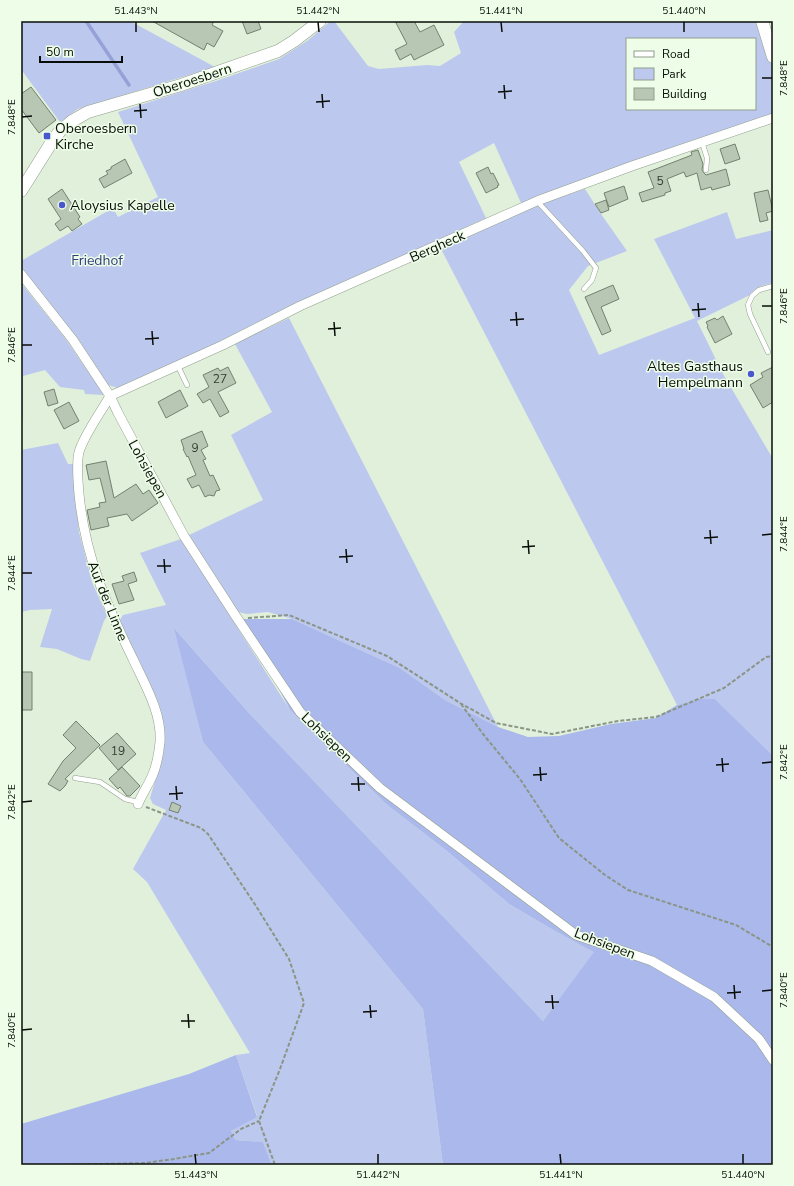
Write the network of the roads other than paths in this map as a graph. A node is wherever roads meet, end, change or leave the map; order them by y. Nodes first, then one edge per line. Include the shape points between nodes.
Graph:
1 (320, 21) edge
2 (762, 21) edge
3 (773, 57) edge
4 (773, 118) edge
5 (702, 142) junction
6 (706, 170) dead end
7 (21, 191) edge
8 (536, 201) junction
9 (21, 274) edge
10 (773, 286) edge
11 (584, 289) dead end
12 (768, 352) dead end
13 (178, 366) junction
14 (187, 384) dead end
15 (110, 396) junction
16 (74, 778) dead end
17 (138, 803) joint
18 (773, 1060) edge

1 - 7 street, Oberoesbern via 278,51 181,85 88,112 72,121 53,140
2 - 3 street
4 - 5 street, Bergheck
5 - 6 lane via 707,158
5 - 8 street, Bergheck
8 - 11 lane via 596,268 592,280
8 - 13 street, Bergheck via 300,306
9 - 15 street, Lohsiepen via 73,340
10 - 12 lane via 759,290 752,296 748,305
13 - 14 lane
13 - 15 street, Bergheck
15 - 17 street, Auf der Linne via 88,432 80,451 77,466 78,486 84,531 100,587 157,714 160,742 157,758 153,774
15 - 18 street, Lohsiepen via 184,536 300,712 380,788 576,935 652,961 714,997 759,1039
16 - 17 lane via 100,782 125,799

